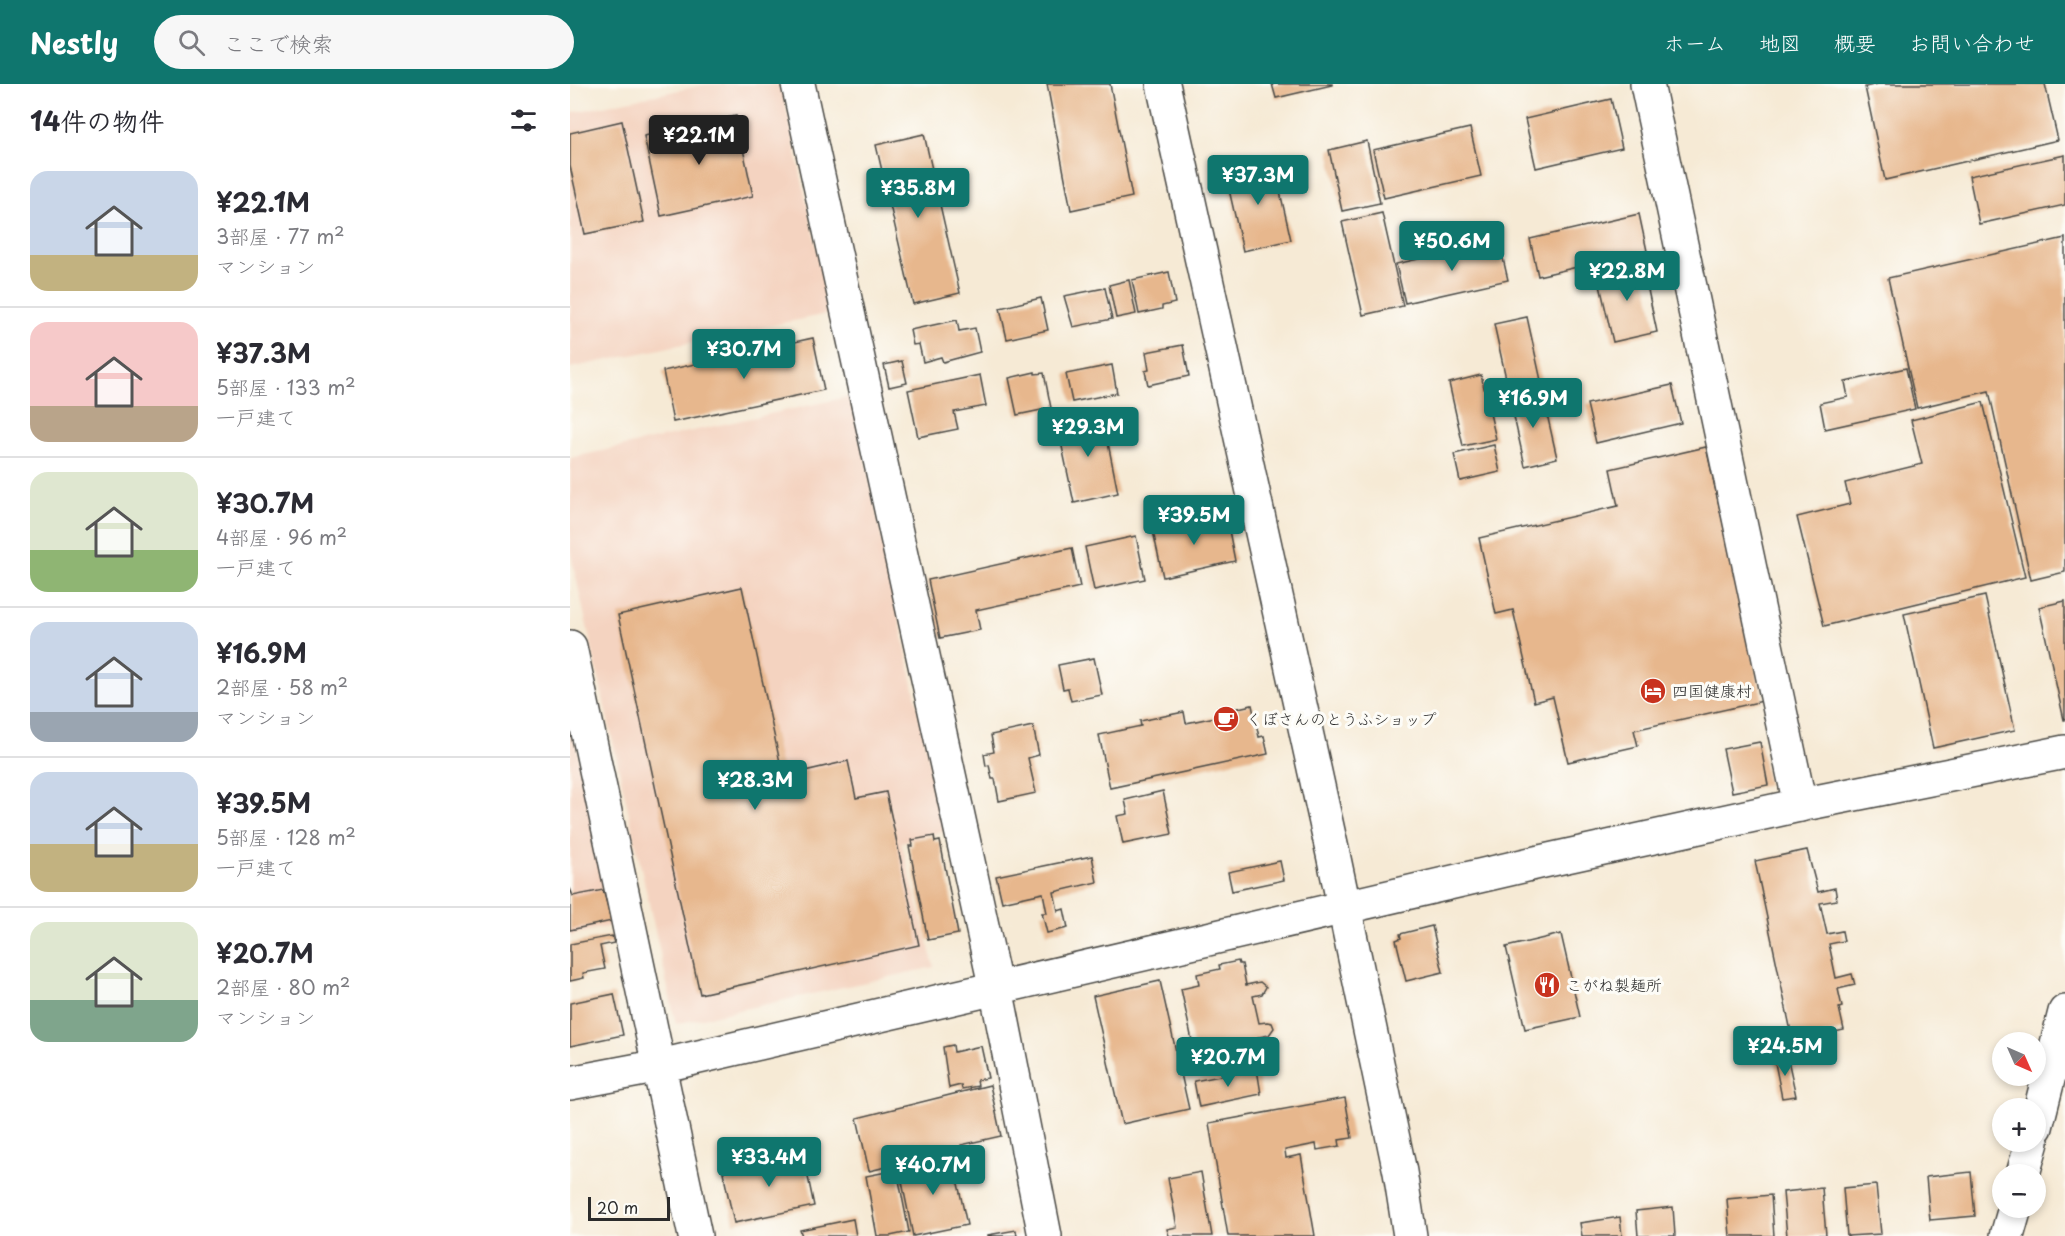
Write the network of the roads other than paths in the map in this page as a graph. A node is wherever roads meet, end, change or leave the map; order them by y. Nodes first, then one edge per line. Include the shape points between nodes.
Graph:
1 (798, 84) edge
2 (1163, 84) edge
3 (1647, 84) edge
4 (570, 647) edge
5 (2065, 752) edge
6 (1800, 805) junction
7 (1344, 906) junction
8 (996, 989) junction
9 (2065, 1012) edge
10 (660, 1066) junction
11 (570, 1083) edge
12 (2043, 1098) edge
13 (2012, 1218) edge
14 (695, 1236) edge
15 (1045, 1236) edge
16 (1410, 1236) edge
17 (2007, 1236) edge

1 - 8 street
2 - 7 street
3 - 6 street
4 - 10 street
5 - 6 street
6 - 7 street
7 - 8 street
7 - 16 street
8 - 10 street
8 - 15 street
9 - 12 street
10 - 11 street
10 - 14 street
13 - 17 street

